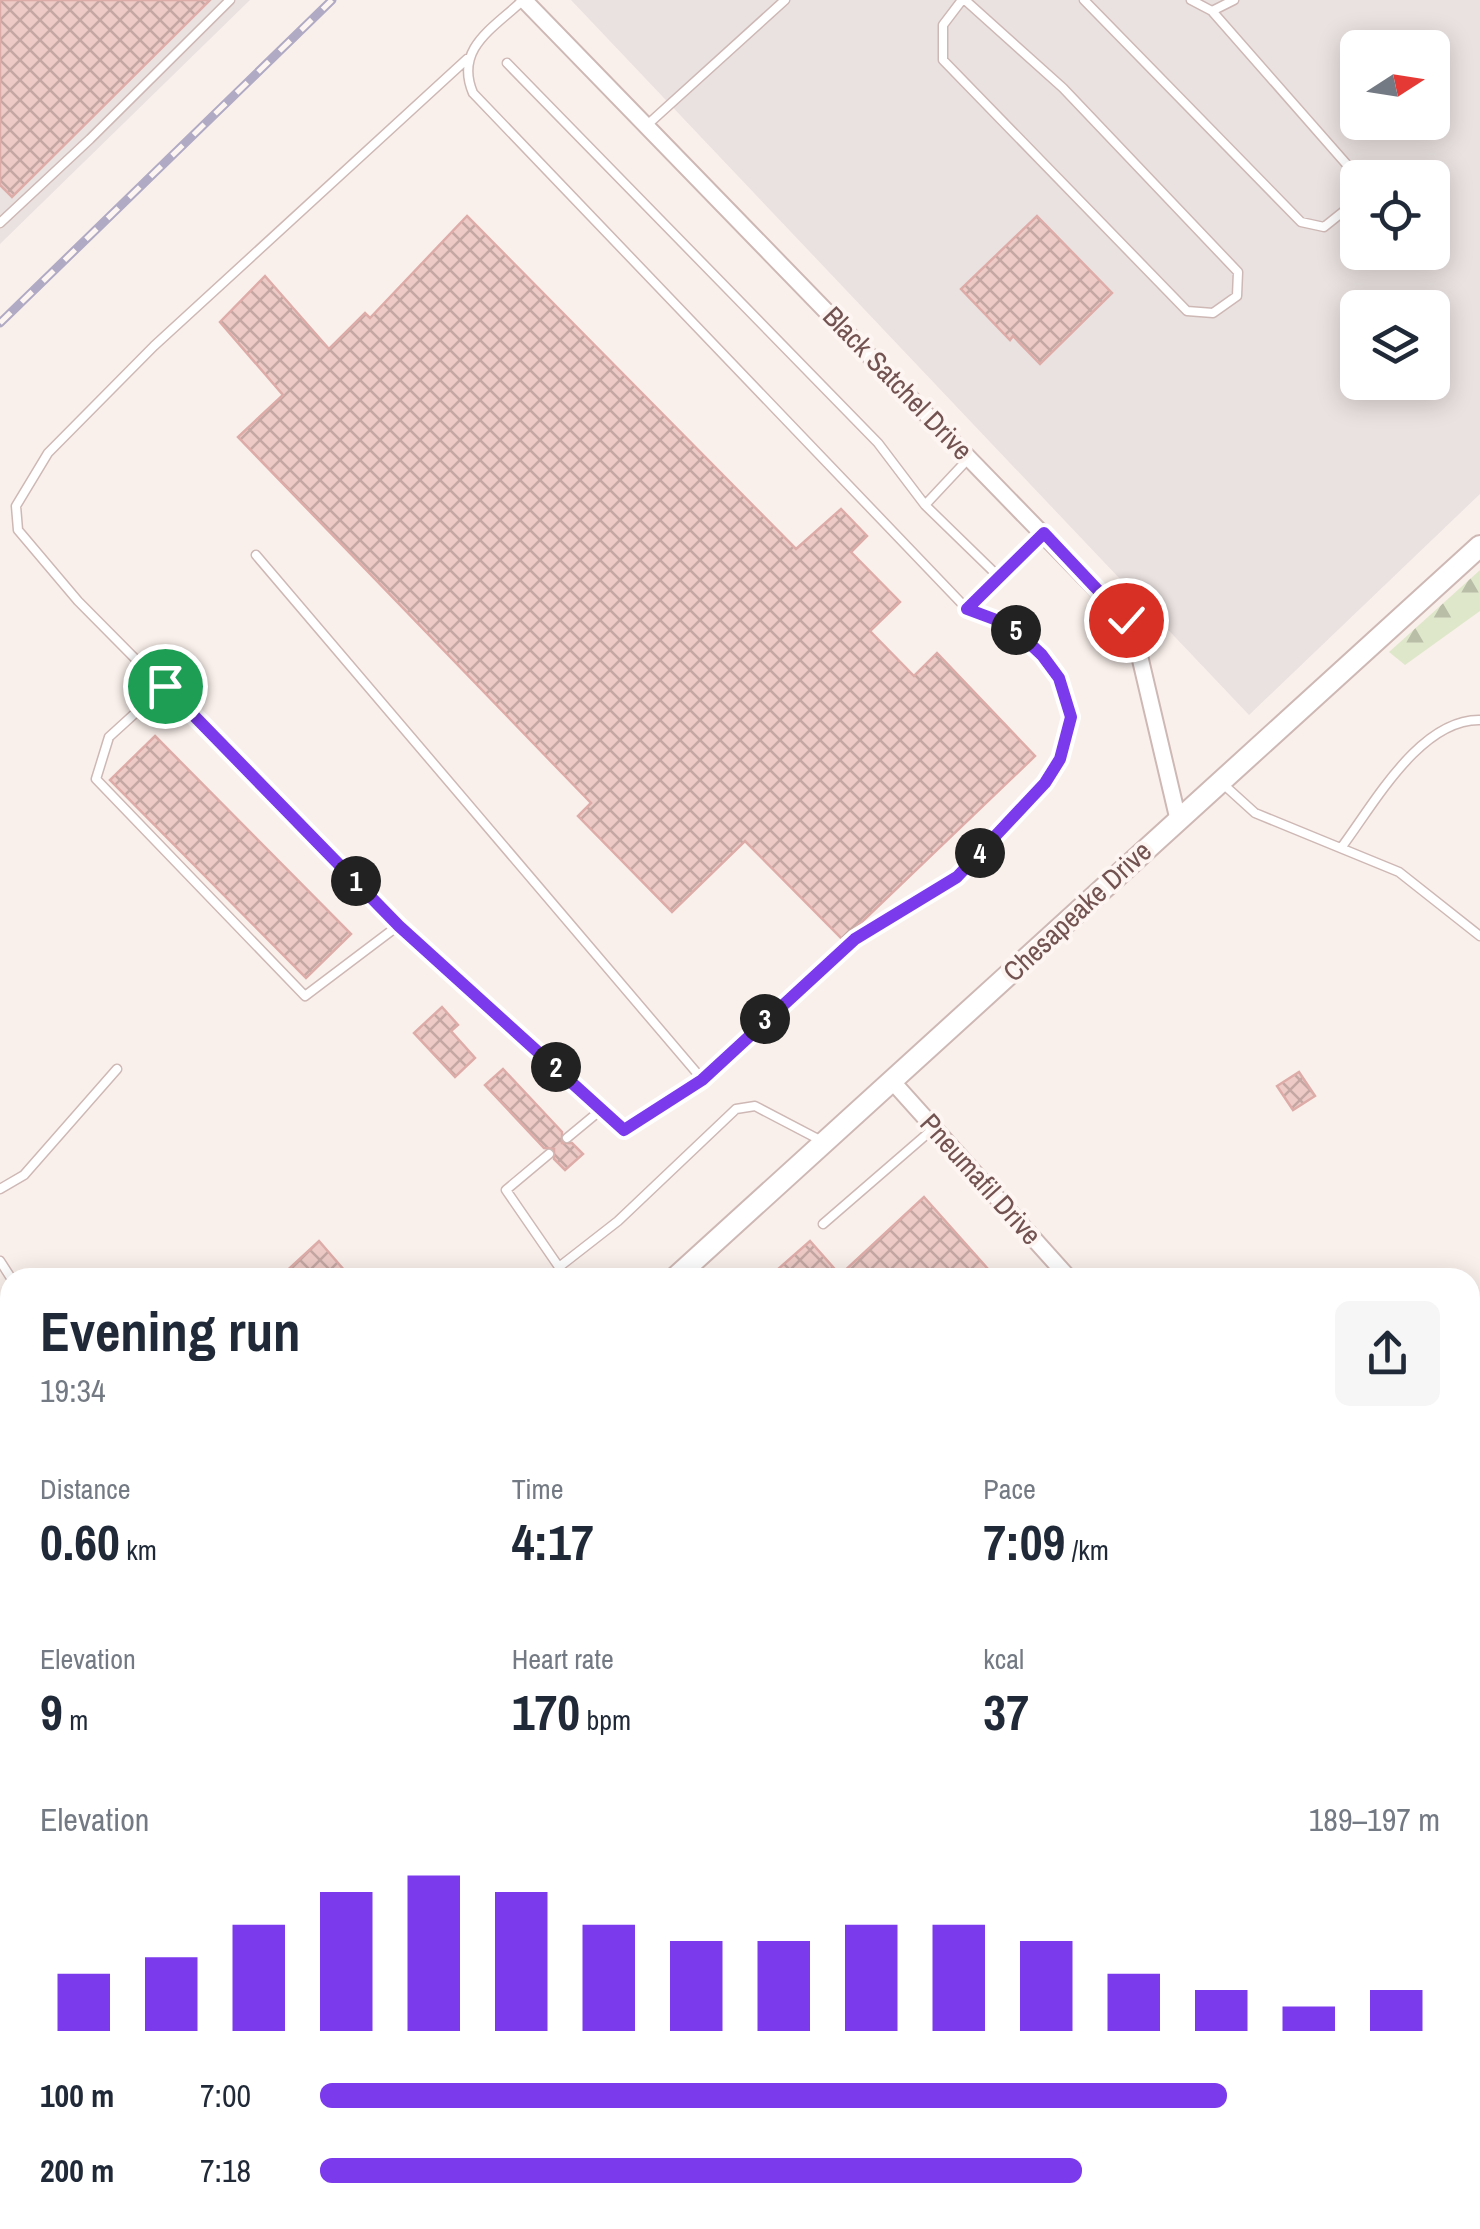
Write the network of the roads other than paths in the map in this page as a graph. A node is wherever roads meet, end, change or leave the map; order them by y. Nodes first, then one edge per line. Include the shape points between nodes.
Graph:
1 (230, 0) edge
2 (785, 0) edge
3 (963, 0) edge
4 (1084, 0) edge
5 (1191, 0) edge
6 (1234, 0) edge
7 (532, 3) edge
8 (1212, 11) junction
9 (467, 59) junction
10 (507, 63) dead end
11 (646, 126) junction
12 (0, 223) edge
13 (970, 457) junction
14 (926, 504) junction
15 (1044, 533) junction
16 (1480, 546) edge
17 (256, 555) dead end
18 (999, 577) junction
19 (967, 609) junction
20 (165, 686) junction
21 (1480, 720) edge
22 (1219, 781) junction
23 (1178, 819) junction
24 (1341, 848) junction
25 (399, 926) junction
26 (1480, 936) edge
27 (117, 1069) dead end
28 (702, 1080) junction
29 (892, 1081) junction
30 (602, 1109) junction
31 (934, 1128) junction
32 (567, 1138) dead end
33 (824, 1142) junction
34 (550, 1154) dead end
35 (0, 1188) edge
36 (823, 1224) dead end
37 (686, 1268) edge
38 (1060, 1268) edge

1 - 12 lane
2 - 11 lane
3 - 3 lane via 1063,88 1238,272 1237,296 1213,314 1187,311 943,60 943,25
4 - 8 lane via 1300,222 1324,227 1349,207 1350,166
5 - 8 lane
6 - 8 lane
7 - 9 lane via 474,46
7 - 11 street, Black Satchel Drive
9 - 19 lane via 472,93
9 - 20 lane via 154,346 48,453 16,506 18,530
10 - 14 lane via 878,443
11 - 13 street, Black Satchel Drive
13 - 14 lane
13 - 15 street, Black Satchel Drive
14 - 18 lane
15 - 18 lane
15 - 23 street, Black Satchel Drive via 1131,628
16 - 22 street, Chesapeake Drive
17 - 28 lane
18 - 19 lane
19 - 28 lane via 1010,625 1059,678 1071,717 1060,759 957,877 855,939
20 - 25 lane
20 - 25 lane via 110,738 96,779 305,996
21 - 24 lane via 1460,720 1418,746
22 - 23 street, Chesapeake Drive
22 - 24 lane via 1256,813
23 - 29 street, Chesapeake Drive
24 - 26 lane via 1399,872
25 - 30 lane
27 - 35 lane via 24,1176
28 - 30 lane via 624,1130
29 - 31 street, Pneumafil Drive
29 - 33 street, Chesapeake Drive
30 - 32 lane
31 - 36 lane
31 - 38 street, Pneumafil Drive
33 - 34 lane via 755,1106 736,1109 559,1267 506,1190
33 - 37 street, Chesapeake Drive

